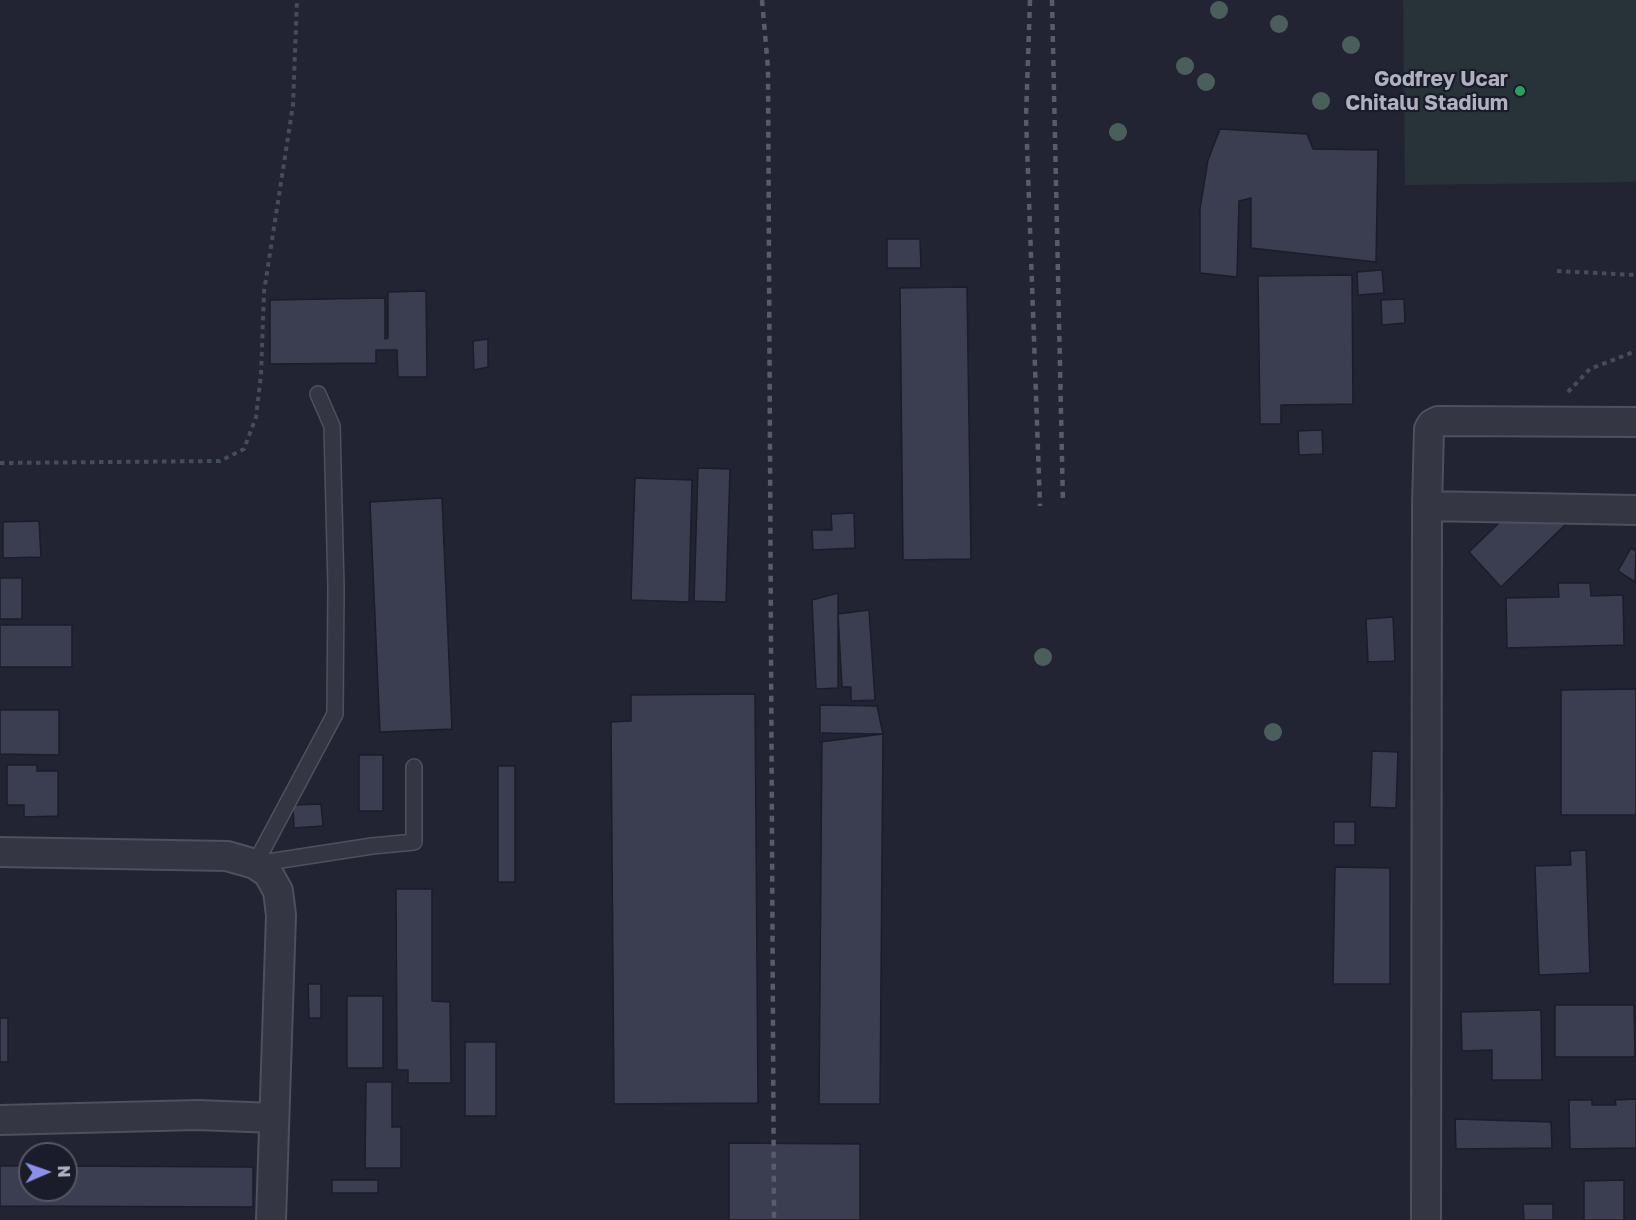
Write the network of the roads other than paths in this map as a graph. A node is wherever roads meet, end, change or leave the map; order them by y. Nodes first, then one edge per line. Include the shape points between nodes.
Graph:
1 (318, 394) dead end
2 (1636, 422) edge
3 (1427, 506) junction
4 (1636, 510) edge
5 (414, 767) dead end
6 (0, 852) edge
7 (255, 864) junction
8 (274, 1118) junction
9 (0, 1120) edge
10 (271, 1220) edge
11 (1426, 1220) edge

1 - 7 lane via 332,426 335,714
2 - 3 street via 1438,421 1430,429
3 - 4 street
3 - 11 street
5 - 7 lane via 414,842
6 - 7 street via 226,856
7 - 8 street via 268,873 278,891 281,915
8 - 9 street via 198,1115
8 - 10 street

